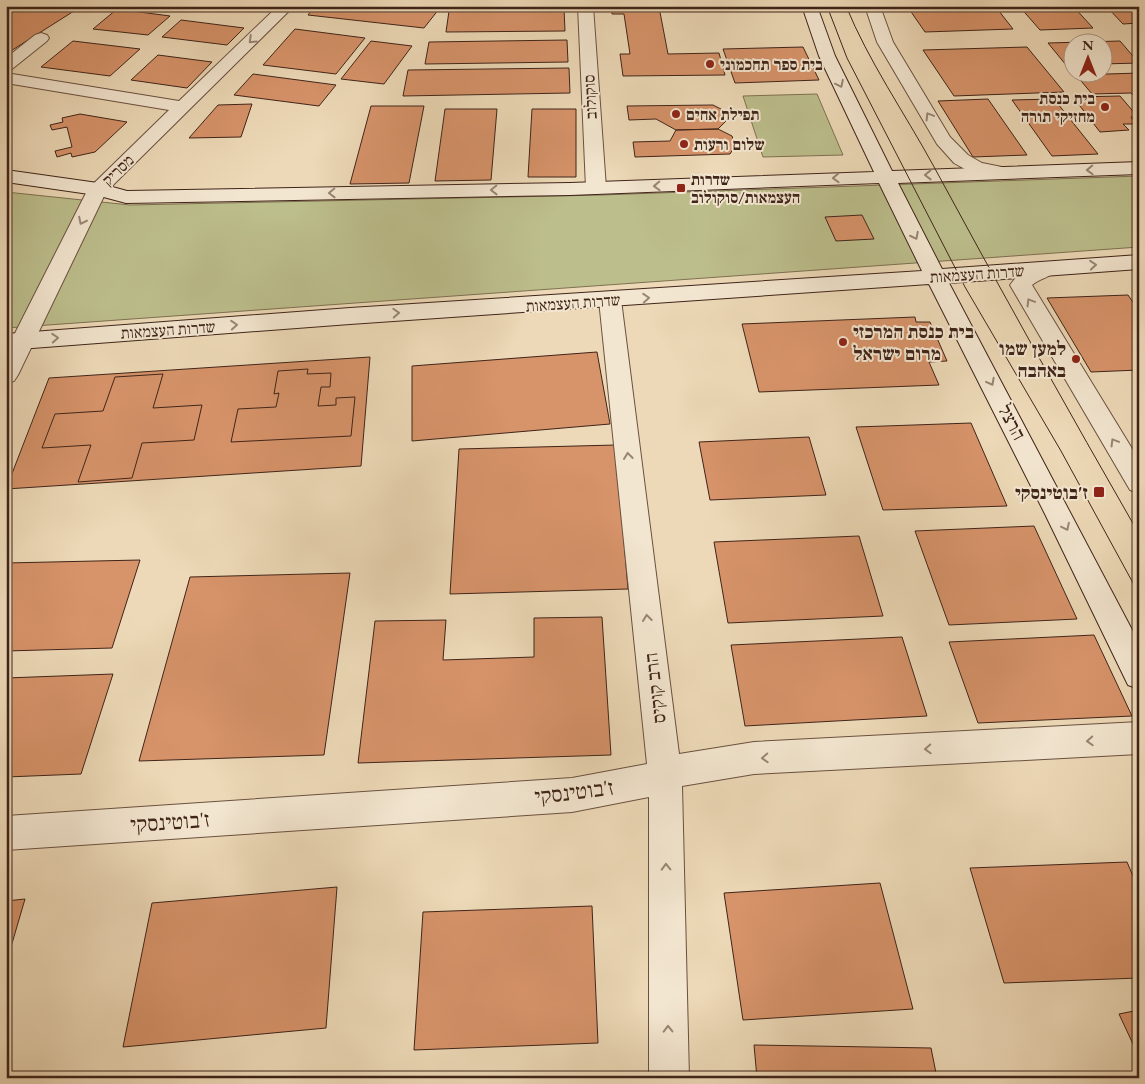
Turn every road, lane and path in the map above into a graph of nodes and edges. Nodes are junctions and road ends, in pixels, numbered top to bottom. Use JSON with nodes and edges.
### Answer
{"nodes":[{"id":1,"x":287,"y":6,"type":"edge"},
{"id":2,"x":585,"y":6,"type":"edge"},
{"id":3,"x":809,"y":6,"type":"edge"},
{"id":4,"x":872,"y":6,"type":"edge"},
{"id":5,"x":41,"y":38,"type":"dead end"},
{"id":6,"x":6,"y":66,"type":"edge"},
{"id":7,"x":6,"y":78,"type":"edge"},
{"id":8,"x":182,"y":107,"type":"junction"},
{"id":9,"x":1139,"y":168,"type":"edge"},
{"id":10,"x":1005,"y":173,"type":"junction"},
{"id":11,"x":6,"y":176,"type":"edge"},
{"id":12,"x":885,"y":176,"type":"junction"},
{"id":13,"x":596,"y":188,"type":"junction"},
{"id":14,"x":98,"y":189,"type":"junction"},
{"id":15,"x":1139,"y":262,"type":"edge"},
{"id":16,"x":1047,"y":269,"type":"junction"},
{"id":17,"x":936,"y":277,"type":"junction"},
{"id":18,"x":610,"y":300,"type":"junction"},
{"id":19,"x":15,"y":341,"type":"edge"},
{"id":20,"x":6,"y":375,"type":"edge"},
{"id":21,"x":1139,"y":483,"type":"edge"},
{"id":22,"x":1139,"y":675,"type":"edge"},
{"id":23,"x":1139,"y":738,"type":"edge"},
{"id":24,"x":666,"y":775,"type":"junction"},
{"id":25,"x":6,"y":833,"type":"edge"},
{"id":26,"x":669,"y":1078,"type":"edge"}],
"edges":[{"from":1,"to":8,"type":"street","name":"מסריק","one_way":true},
{"from":2,"to":13,"type":"street","name":"סוקולוב"},
{"from":3,"to":12,"type":"street","name":"הרצל","one_way":true},
{"from":10,"to":4,"type":"street","one_way":true},
{"from":5,"to":6,"type":"street"},
{"from":7,"to":8,"type":"street"},
{"from":8,"to":14,"type":"street","name":"מסריק"},
{"from":9,"to":10,"type":"street","one_way":true},
{"from":10,"to":12,"type":"street","one_way":true},
{"from":11,"to":14,"type":"street"},
{"from":12,"to":13,"type":"street","one_way":true},
{"from":12,"to":17,"type":"street","name":"הרצל","one_way":true},
{"from":13,"to":14,"type":"street","one_way":true},
{"from":14,"to":19,"type":"street","name":"מסריק","one_way":true},
{"from":16,"to":15,"type":"street","name":"שדרות העצמאות","one_way":true},
{"from":16,"to":17,"type":"street","name":"שדרות העצמאות"},
{"from":21,"to":16,"type":"street","one_way":true},
{"from":18,"to":17,"type":"street","name":"שדרות העצמאות","one_way":true},
{"from":17,"to":22,"type":"street","name":"הרצל","one_way":true},
{"from":19,"to":18,"type":"street","name":"שדרות העצמאות","one_way":true},
{"from":24,"to":18,"type":"street","name":"הרב קוקיס","one_way":true},
{"from":19,"to":20,"type":"street","name":"מסריק"},
{"from":23,"to":24,"type":"street","name":"ז'בוטינסקי","one_way":true},
{"from":24,"to":25,"type":"street","name":"ז'בוטינסקי"},
{"from":26,"to":24,"type":"street","name":"הרב קוקיס","one_way":true}]}
